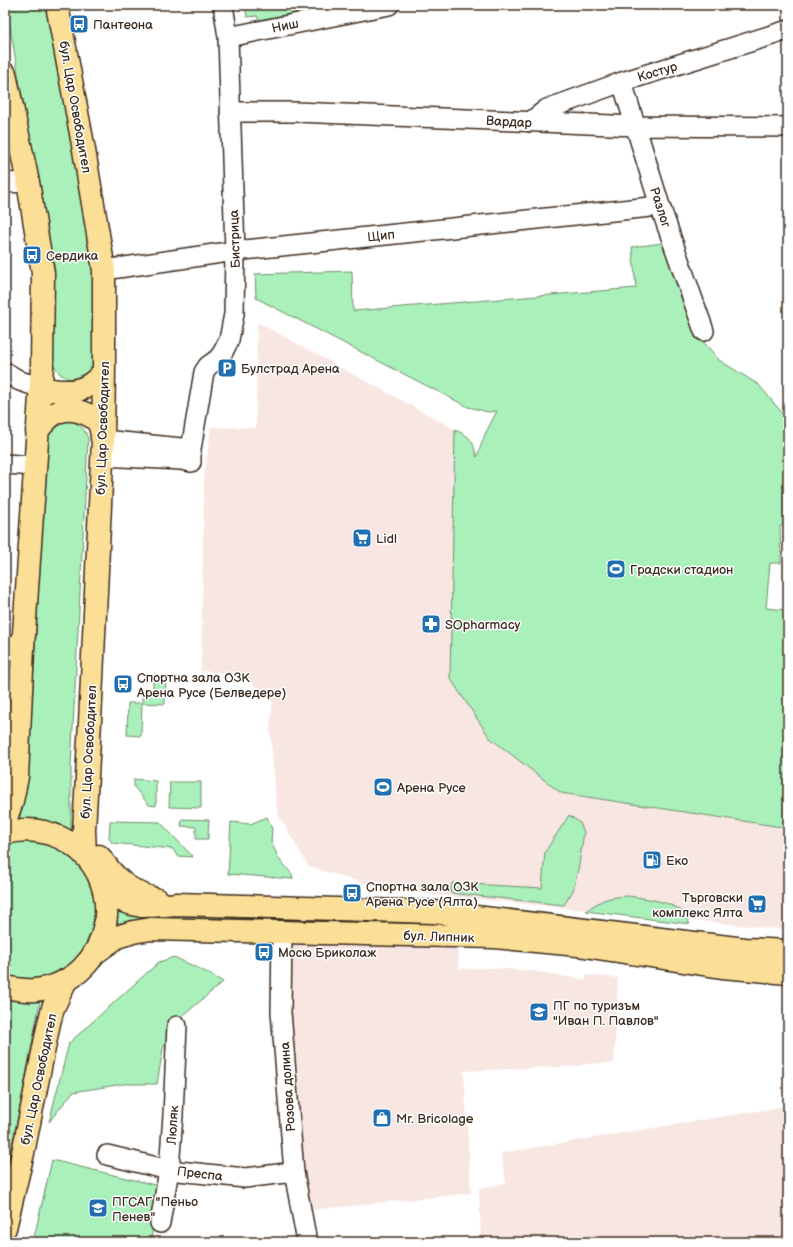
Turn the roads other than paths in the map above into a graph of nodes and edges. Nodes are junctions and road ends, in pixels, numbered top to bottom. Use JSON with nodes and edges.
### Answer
{"nodes":[{"id":1,"x":57,"y":5,"type":"edge"},
{"id":2,"x":223,"y":5,"type":"edge"},
{"id":3,"x":389,"y":5,"type":"edge"},
{"id":4,"x":788,"y":30,"type":"edge"},
{"id":5,"x":228,"y":37,"type":"junction"},
{"id":6,"x":5,"y":74,"type":"edge"},
{"id":7,"x":622,"y":82,"type":"junction"},
{"id":8,"x":230,"y":112,"type":"junction"},
{"id":9,"x":530,"y":122,"type":"junction"},
{"id":10,"x":636,"y":126,"type":"junction"},
{"id":11,"x":788,"y":128,"type":"edge"},
{"id":12,"x":28,"y":182,"type":"junction"},
{"id":13,"x":5,"y":183,"type":"edge"},
{"id":14,"x":660,"y":206,"type":"junction"},
{"id":15,"x":235,"y":251,"type":"junction"},
{"id":16,"x":104,"y":270,"type":"junction"},
{"id":17,"x":704,"y":331,"type":"dead end"},
{"id":18,"x":104,"y":371,"type":"junction"},
{"id":19,"x":5,"y":372,"type":"edge"},
{"id":20,"x":41,"y":388,"type":"junction"},
{"id":21,"x":37,"y":431,"type":"junction"},
{"id":22,"x":102,"y":448,"type":"junction"},
{"id":23,"x":5,"y":464,"type":"edge"},
{"id":24,"x":35,"y":466,"type":"junction"},
{"id":25,"x":14,"y":648,"type":"edge"},
{"id":26,"x":5,"y":821,"type":"edge"},
{"id":27,"x":84,"y":830,"type":"junction"},
{"id":28,"x":5,"y":833,"type":"edge"},
{"id":29,"x":85,"y":855,"type":"junction"},
{"id":30,"x":105,"y":892,"type":"junction"},
{"id":31,"x":177,"y":904,"type":"junction"},
{"id":32,"x":282,"y":931,"type":"junction"},
{"id":33,"x":788,"y":951,"type":"edge"},
{"id":34,"x":95,"y":953,"type":"junction"},
{"id":35,"x":788,"y":973,"type":"edge"},
{"id":36,"x":66,"y":980,"type":"junction"},
{"id":37,"x":5,"y":987,"type":"edge"},
{"id":38,"x":177,"y":1026,"type":"dead end"},
{"id":39,"x":107,"y":1155,"type":"dead end"},
{"id":40,"x":169,"y":1170,"type":"junction"},
{"id":41,"x":294,"y":1172,"type":"junction"},
{"id":42,"x":160,"y":1223,"type":"dead end"},
{"id":43,"x":5,"y":1228,"type":"edge"},
{"id":44,"x":307,"y":1242,"type":"edge"}],
"edges":[{"from":1,"to":16,"type":"main road","name":"бул. Цар Освободител"},
{"from":2,"to":5,"type":"street","name":"Бистрица"},
{"from":3,"to":5,"type":"street","name":"Ниш"},
{"from":4,"to":7,"type":"street","name":"Костур"},
{"from":5,"to":8,"type":"street","name":"Бистрица"},
{"from":6,"to":12,"type":"main road"},
{"from":7,"to":9,"type":"street","name":"Костур"},
{"from":7,"to":10,"type":"street","name":"Разлог"},
{"from":8,"to":9,"type":"street","name":"Вардар"},
{"from":8,"to":15,"type":"street","name":"Бистрица"},
{"from":9,"to":10,"type":"street","name":"Вардар"},
{"from":10,"to":11,"type":"street","name":"Вардар"},
{"from":10,"to":14,"type":"street","name":"Разлог"},
{"from":12,"to":13,"type":"street"},
{"from":12,"to":20,"type":"main road"},
{"from":14,"to":15,"type":"street","name":"Щип"},
{"from":14,"to":17,"type":"street","name":"Разлог"},
{"from":15,"to":16,"type":"street","name":"Щип"},
{"from":15,"to":22,"type":"street","name":"Бистрица"},
{"from":16,"to":18,"type":"main road","name":"бул. Цар Освободител"},
{"from":18,"to":20,"type":"main road"},
{"from":18,"to":22,"type":"main road","name":"бул. Цар Освободител"},
{"from":19,"to":20,"type":"street"},
{"from":20,"to":21,"type":"main road"},
{"from":21,"to":22,"type":"main road"},
{"from":21,"to":24,"type":"main road"},
{"from":22,"to":27,"type":"main road","name":"бул. Цар Освободител"},
{"from":23,"to":24,"type":"street"},
{"from":24,"to":25,"type":"main road"},
{"from":25,"to":26,"type":"main road"},
{"from":27,"to":29,"type":"main road","name":"бул. Цар Освободител"},
{"from":27,"to":31,"type":"main road"},
{"from":28,"to":29,"type":"main road","name":"бул. Цар Освободител"},
{"from":29,"to":30,"type":"main road","name":"бул. Цар Освободител"},
{"from":30,"to":31,"type":"main road","name":"бул. Липник"},
{"from":30,"to":34,"type":"main road","name":"бул. Цар Освободител"},
{"from":31,"to":33,"type":"main road","name":"бул. Липник"},
{"from":32,"to":34,"type":"main road","name":"бул. Липник"},
{"from":32,"to":35,"type":"main road","name":"бул. Липник"},
{"from":32,"to":41,"type":"street","name":"Розова долина"},
{"from":34,"to":36,"type":"main road","name":"бул. Цар Освободител"},
{"from":36,"to":37,"type":"main road","name":"бул. Цар Освободител"},
{"from":36,"to":43,"type":"main road","name":"бул. Цар Освободител"},
{"from":38,"to":40,"type":"street","name":"Люляк"},
{"from":39,"to":40,"type":"street","name":"Преспа"},
{"from":40,"to":41,"type":"street","name":"Преспа"},
{"from":40,"to":42,"type":"street","name":"Люляк"},
{"from":41,"to":44,"type":"street","name":"Розова долина"}]}
